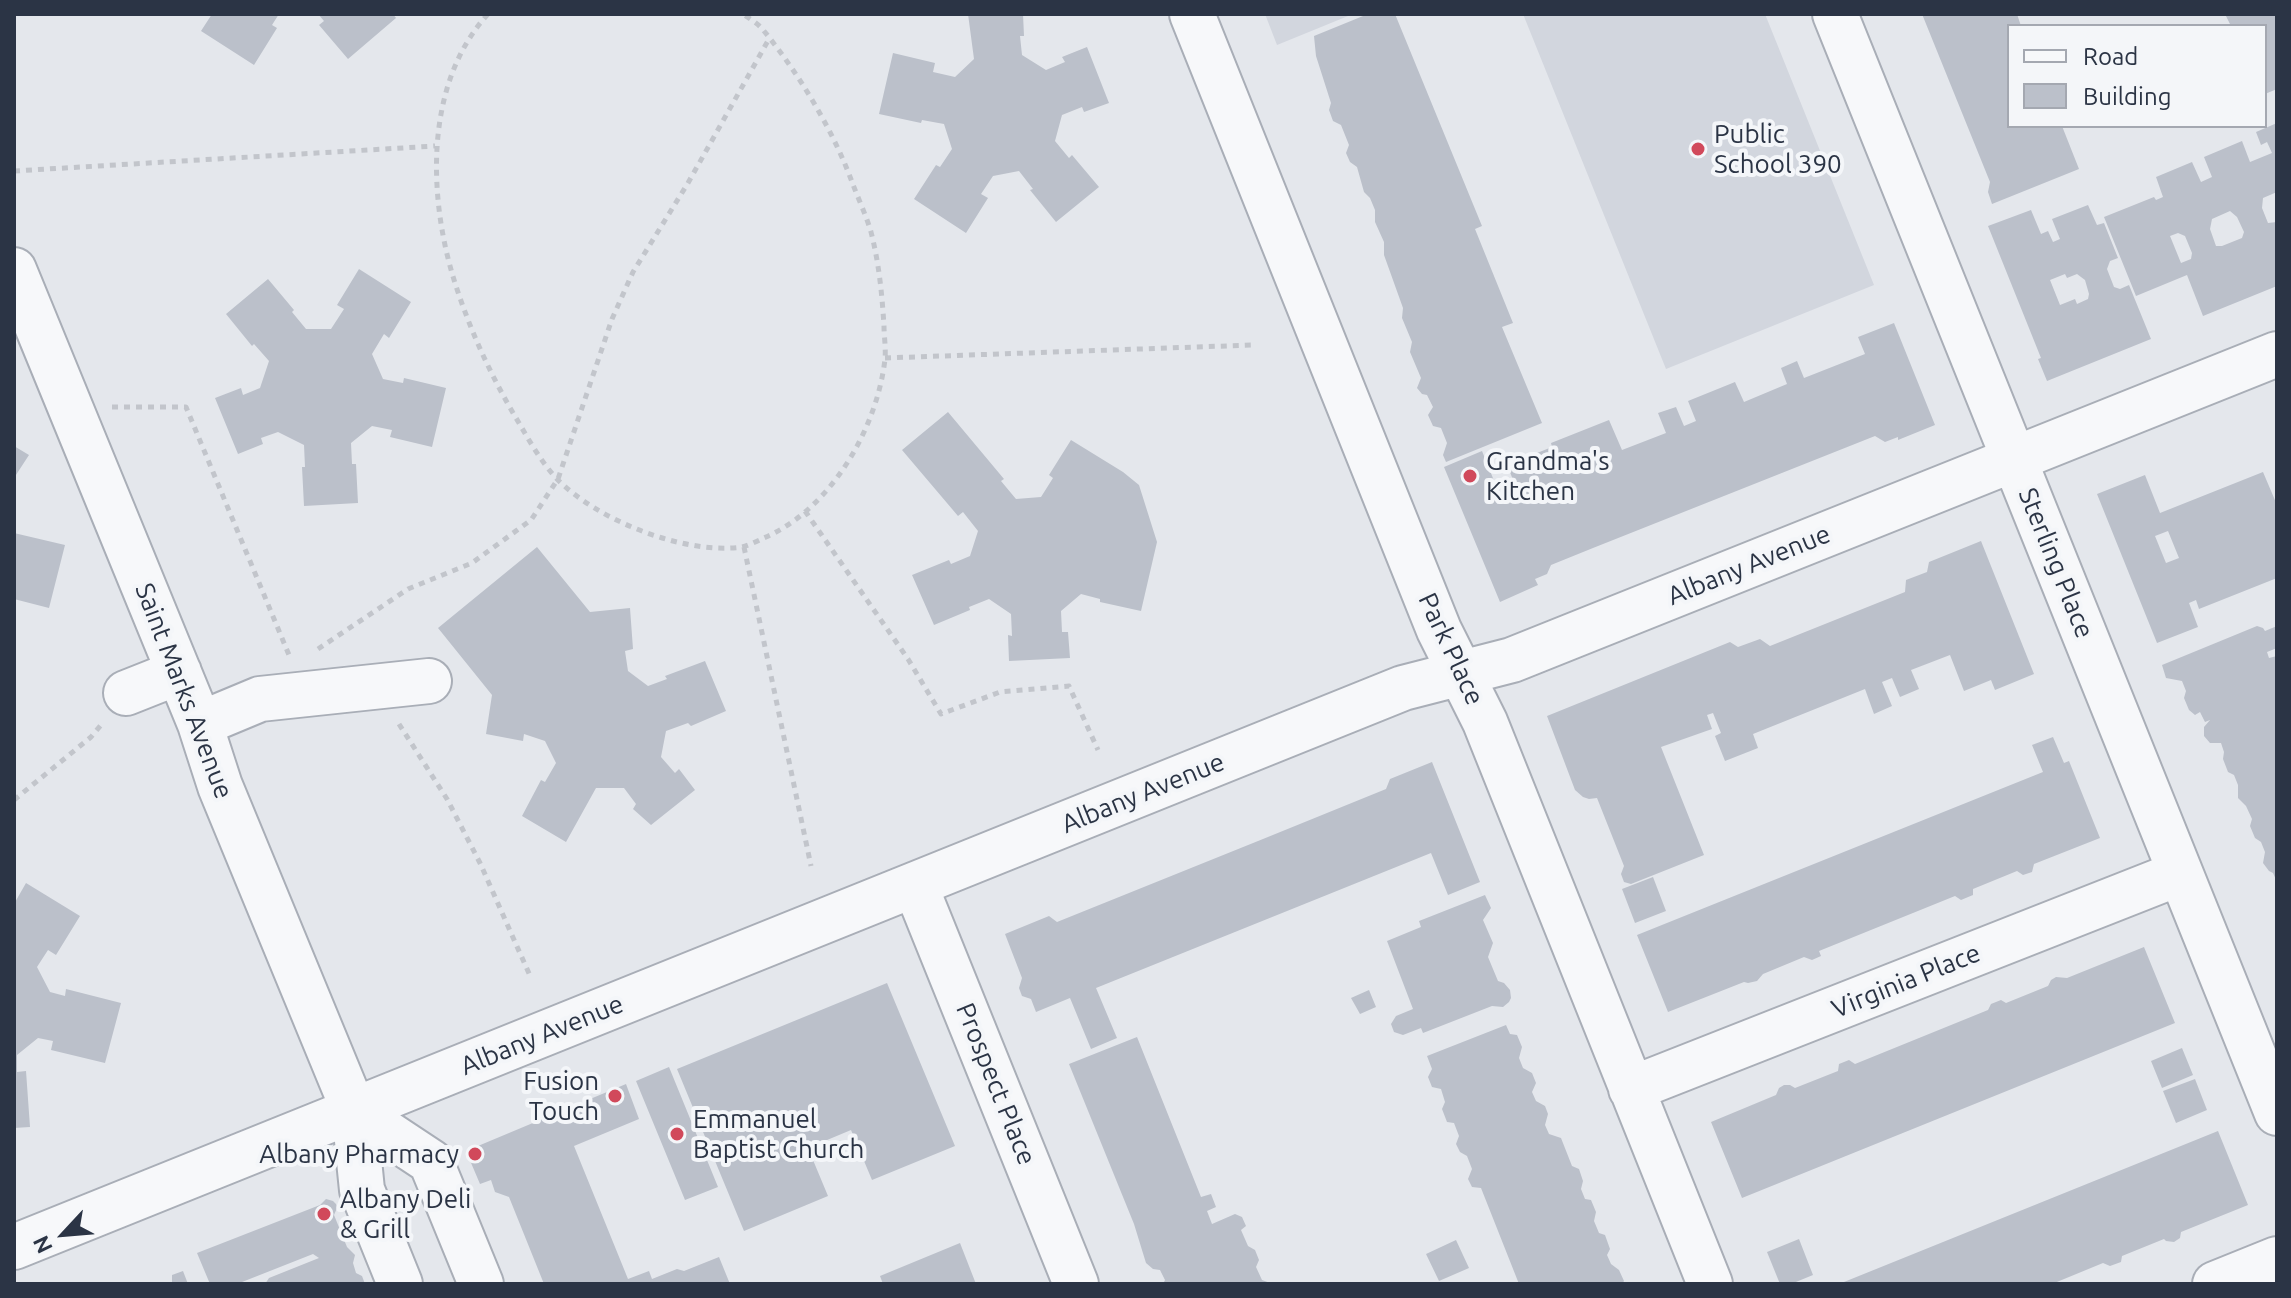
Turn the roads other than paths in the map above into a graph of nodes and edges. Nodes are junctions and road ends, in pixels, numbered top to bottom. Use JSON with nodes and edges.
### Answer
{"nodes":[{"id":1,"x":1192,"y":14,"type":"edge"},
{"id":2,"x":1835,"y":14,"type":"edge"},
{"id":3,"x":14,"y":270,"type":"edge"},
{"id":4,"x":2277,"y":354,"type":"edge"},
{"id":5,"x":2014,"y":460,"type":"junction"},
{"id":6,"x":179,"y":672,"type":"junction"},
{"id":7,"x":1461,"y":673,"type":"junction"},
{"id":8,"x":429,"y":681,"type":"dead end"},
{"id":9,"x":126,"y":693,"type":"road end"},
{"id":10,"x":200,"y":724,"type":"junction"},
{"id":11,"x":2180,"y":873,"type":"junction"},
{"id":12,"x":915,"y":885,"type":"junction"},
{"id":13,"x":1631,"y":1089,"type":"junction"},
{"id":14,"x":354,"y":1111,"type":"junction"},
{"id":15,"x":2277,"y":1113,"type":"edge"},
{"id":16,"x":14,"y":1247,"type":"edge"},
{"id":17,"x":2277,"y":1259,"type":"edge"},
{"id":18,"x":400,"y":1284,"type":"edge"},
{"id":19,"x":481,"y":1284,"type":"edge"},
{"id":20,"x":1076,"y":1284,"type":"edge"},
{"id":21,"x":1710,"y":1284,"type":"edge"},
{"id":22,"x":2215,"y":1284,"type":"edge"}],
"edges":[{"from":1,"to":7,"type":"street","name":"Park Place"},
{"from":2,"to":5,"type":"street","name":"Sterling Place"},
{"from":3,"to":6,"type":"street","name":"Saint Marks Avenue"},
{"from":4,"to":5,"type":"street","name":"Albany Avenue"},
{"from":5,"to":7,"type":"street","name":"Albany Avenue"},
{"from":5,"to":11,"type":"street","name":"Sterling Place"},
{"from":6,"to":9,"type":"street"},
{"from":6,"to":10,"type":"street","name":"Saint Marks Avenue"},
{"from":7,"to":12,"type":"street","name":"Albany Avenue"},
{"from":7,"to":13,"type":"street","name":"Park Place"},
{"from":8,"to":10,"type":"street"},
{"from":10,"to":14,"type":"street","name":"Saint Marks Avenue"},
{"from":11,"to":13,"type":"street","name":"Virginia Place"},
{"from":11,"to":15,"type":"street","name":"Sterling Place"},
{"from":12,"to":14,"type":"street","name":"Albany Avenue"},
{"from":12,"to":20,"type":"street","name":"Prospect Place"},
{"from":13,"to":21,"type":"street","name":"Park Place"},
{"from":14,"to":16,"type":"street","name":"Albany Avenue"},
{"from":14,"to":18,"type":"street","name":"Saint Marks Avenue"},
{"from":14,"to":19,"type":"street"},
{"from":17,"to":22,"type":"street"}]}
